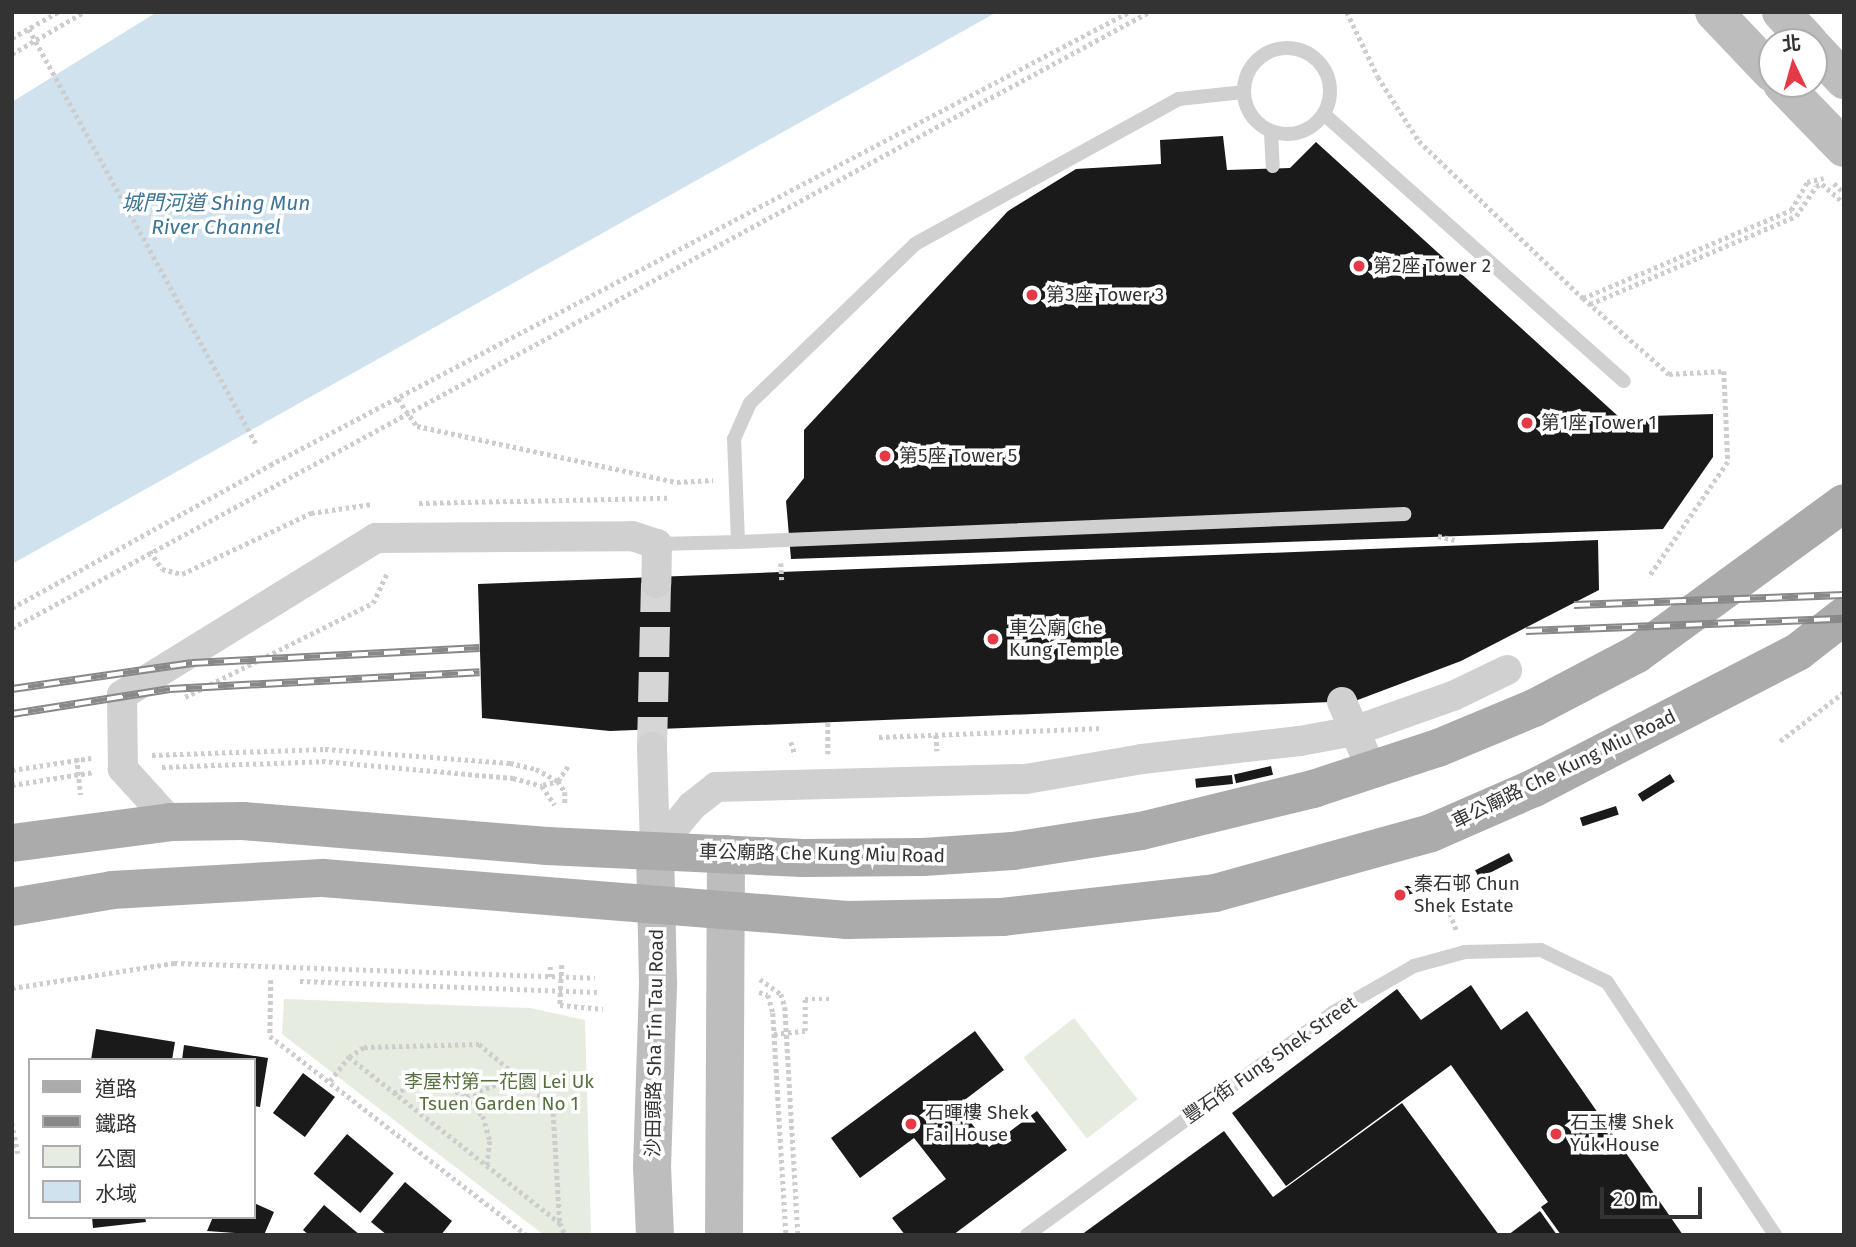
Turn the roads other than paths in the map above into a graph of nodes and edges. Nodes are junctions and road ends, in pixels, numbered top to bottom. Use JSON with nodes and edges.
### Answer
{"nodes":[{"id":1,"x":1714,"y":12,"type":"edge"},
{"id":2,"x":1781,"y":12,"type":"edge"},
{"id":3,"x":1795,"y":28,"type":"edge"},
{"id":4,"x":1758,"y":58,"type":"edge"},
{"id":5,"x":1828,"y":63,"type":"edge"},
{"id":6,"x":1844,"y":80,"type":"edge"},
{"id":7,"x":1243,"y":92,"type":"junction"},
{"id":8,"x":1796,"y":98,"type":"edge"},
{"id":9,"x":1325,"y":115,"type":"junction"},
{"id":10,"x":1271,"y":133,"type":"junction"},
{"id":11,"x":1844,"y":148,"type":"edge"},
{"id":12,"x":1273,"y":166,"type":"dead end"},
{"id":13,"x":1624,"y":381,"type":"dead end"},
{"id":14,"x":1844,"y":503,"type":"edge"},
{"id":15,"x":1404,"y":513,"type":"dead end"},
{"id":16,"x":738,"y":542,"type":"junction"},
{"id":17,"x":657,"y":544,"type":"junction"},
{"id":18,"x":656,"y":583,"type":"tunnel mouth"},
{"id":19,"x":1844,"y":616,"type":"edge"},
{"id":20,"x":1507,"y":670,"type":"dead end"},
{"id":21,"x":1342,"y":702,"type":"dead end"},
{"id":22,"x":1354,"y":731,"type":"junction"},
{"id":23,"x":652,"y":747,"type":"tunnel mouth"},
{"id":24,"x":1372,"y":770,"type":"junction"},
{"id":25,"x":171,"y":822,"type":"junction"},
{"id":26,"x":12,"y":843,"type":"edge"},
{"id":27,"x":655,"y":851,"type":"junction"},
{"id":28,"x":726,"y":854,"type":"junction"},
{"id":29,"x":657,"y":905,"type":"junction"},
{"id":30,"x":12,"y":907,"type":"edge"},
{"id":31,"x":726,"y":910,"type":"junction"},
{"id":32,"x":655,"y":1235,"type":"edge"},
{"id":33,"x":724,"y":1235,"type":"edge"},
{"id":34,"x":1027,"y":1235,"type":"edge"},
{"id":35,"x":1775,"y":1235,"type":"edge"}],
"edges":[{"from":1,"to":4,"type":"street"},
{"from":2,"to":3,"type":"street"},
{"from":5,"to":6,"type":"street"},
{"from":7,"to":9,"type":"lane"},
{"from":7,"to":10,"type":"lane"},
{"from":7,"to":16,"type":"lane"},
{"from":8,"to":11,"type":"street"},
{"from":9,"to":10,"type":"lane"},
{"from":9,"to":13,"type":"lane"},
{"from":10,"to":12,"type":"lane"},
{"from":14,"to":24,"type":"main road","name":"車公廟路 Che Kung Miu Road"},
{"from":15,"to":16,"type":"lane"},
{"from":16,"to":17,"type":"lane"},
{"from":17,"to":18,"type":"street"},
{"from":17,"to":25,"type":"street"},
{"from":19,"to":31,"type":"main road","name":"車公廟路 Che Kung Miu Road"},
{"from":20,"to":22,"type":"street"},
{"from":21,"to":22,"type":"street"},
{"from":22,"to":24,"type":"street"},
{"from":22,"to":27,"type":"street"},
{"from":23,"to":27,"type":"street"},
{"from":24,"to":28,"type":"main road","name":"車公廟路 Che Kung Miu Road"},
{"from":25,"to":26,"type":"main road","name":"車公廟路 Che Kung Miu Road"},
{"from":25,"to":27,"type":"main road","name":"車公廟路 Che Kung Miu Road"},
{"from":27,"to":28,"type":"main road","name":"車公廟路 Che Kung Miu Road"},
{"from":27,"to":29,"type":"street","name":"沙田頭路 Sha Tin Tau Road"},
{"from":28,"to":31,"type":"street"},
{"from":29,"to":30,"type":"main road","name":"車公廟路 Che Kung Miu Road"},
{"from":29,"to":31,"type":"main road","name":"車公廟路 Che Kung Miu Road"},
{"from":29,"to":32,"type":"street","name":"沙田頭路 Sha Tin Tau Road"},
{"from":31,"to":33,"type":"street"},
{"from":34,"to":35,"type":"lane","name":"豐石街 Fung Shek Street"}]}
